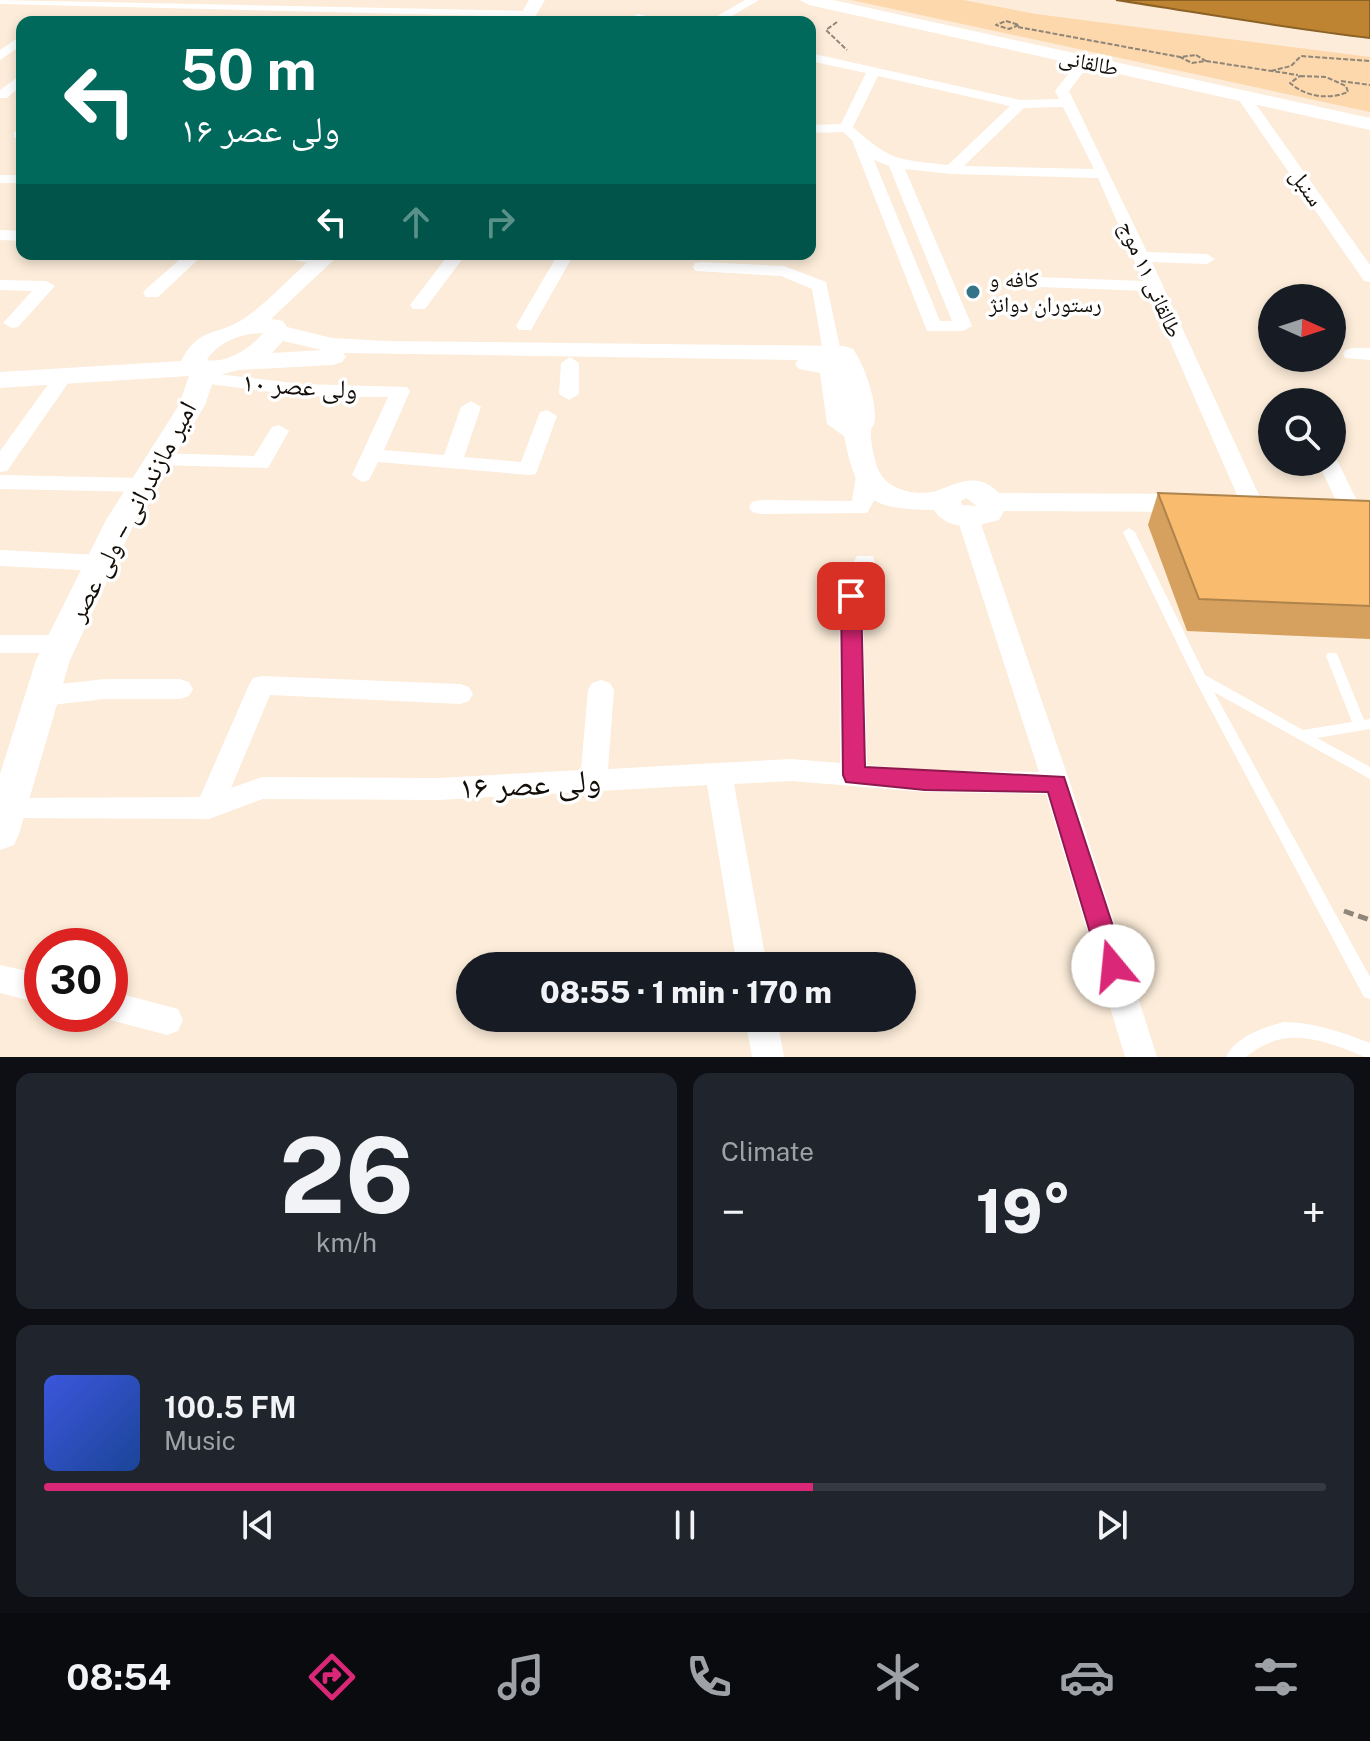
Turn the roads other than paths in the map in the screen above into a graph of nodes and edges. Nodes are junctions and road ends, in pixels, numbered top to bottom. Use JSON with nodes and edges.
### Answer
{"nodes":[{"id":1,"x":753,"y":0,"type":"edge"},
{"id":2,"x":809,"y":0,"type":"edge"},
{"id":3,"x":832,"y":0,"type":"edge"},
{"id":4,"x":0,"y":1,"type":"edge"},
{"id":5,"x":67,"y":3,"type":"junction"},
{"id":6,"x":109,"y":3,"type":"junction"},
{"id":7,"x":284,"y":3,"type":"edge"},
{"id":8,"x":162,"y":4,"type":"junction"},
{"id":9,"x":858,"y":5,"type":"edge"},
{"id":10,"x":55,"y":12,"type":"dead end"},
{"id":11,"x":530,"y":12,"type":"edge"},
{"id":12,"x":98,"y":13,"type":"dead end"},
{"id":13,"x":149,"y":16,"type":"edge"},
{"id":14,"x":449,"y":16,"type":"edge"},
{"id":15,"x":476,"y":16,"type":"edge"},
{"id":16,"x":724,"y":16,"type":"edge"},
{"id":17,"x":16,"y":44,"type":"edge"},
{"id":18,"x":1043,"y":45,"type":"junction"},
{"id":19,"x":0,"y":56,"type":"edge"},
{"id":20,"x":816,"y":59,"type":"edge"},
{"id":21,"x":1085,"y":62,"type":"junction"},
{"id":22,"x":873,"y":73,"type":"junction"},
{"id":23,"x":1243,"y":96,"type":"junction"},
{"id":24,"x":1067,"y":103,"type":"junction"},
{"id":25,"x":1020,"y":104,"type":"junction"},
{"id":26,"x":1370,"y":116,"type":"edge"},
{"id":27,"x":1370,"y":124,"type":"edge"},
{"id":28,"x":816,"y":130,"type":"edge"},
{"id":29,"x":852,"y":134,"type":"junction"},
{"id":30,"x":895,"y":163,"type":"junction"},
{"id":31,"x":951,"y":170,"type":"junction"},
{"id":32,"x":1104,"y":174,"type":"junction"},
{"id":33,"x":1141,"y":257,"type":"junction"},
{"id":34,"x":1207,"y":259,"type":"dead end"},
{"id":35,"x":189,"y":260,"type":"edge"},
{"id":36,"x":322,"y":260,"type":"edge"},
{"id":37,"x":453,"y":260,"type":"edge"},
{"id":38,"x":563,"y":260,"type":"edge"},
{"id":39,"x":782,"y":262,"type":"edge"},
{"id":40,"x":701,"y":267,"type":"dead end"},
{"id":41,"x":1370,"y":277,"type":"edge"},
{"id":42,"x":1038,"y":282,"type":"dead end"},
{"id":43,"x":0,"y":285,"type":"edge"},
{"id":44,"x":1154,"y":286,"type":"junction"},
{"id":45,"x":152,"y":293,"type":"dead end"},
{"id":46,"x":419,"y":305,"type":"dead end"},
{"id":47,"x":12,"y":323,"type":"dead end"},
{"id":48,"x":525,"y":326,"type":"dead end"},
{"id":49,"x":266,"y":328,"type":"junction"},
{"id":50,"x":216,"y":340,"type":"junction"},
{"id":51,"x":832,"y":352,"type":"junction"},
{"id":52,"x":632,"y":357,"type":"junction"},
{"id":53,"x":570,"y":363,"type":"junction"},
{"id":54,"x":210,"y":370,"type":"junction"},
{"id":55,"x":92,"y":375,"type":"junction"},
{"id":56,"x":64,"y":376,"type":"junction"},
{"id":57,"x":0,"y":380,"type":"edge"},
{"id":58,"x":569,"y":394,"type":"dead end"},
{"id":59,"x":471,"y":407,"type":"dead end"},
{"id":60,"x":547,"y":416,"type":"dead end"},
{"id":61,"x":279,"y":431,"type":"dead end"},
{"id":62,"x":857,"y":432,"type":"junction"},
{"id":63,"x":452,"y":463,"type":"junction"},
{"id":64,"x":0,"y":466,"type":"edge"},
{"id":65,"x":151,"y":472,"type":"junction"},
{"id":66,"x":866,"y":476,"type":"junction"},
{"id":67,"x":1334,"y":476,"type":"edge"},
{"id":68,"x":0,"y":482,"type":"edge"},
{"id":69,"x":1266,"y":504,"type":"joint"},
{"id":70,"x":760,"y":507,"type":"dead end"},
{"id":71,"x":968,"y":507,"type":"junction"},
{"id":72,"x":1347,"y":509,"type":"edge"},
{"id":73,"x":1129,"y":532,"type":"dead end"},
{"id":74,"x":0,"y":558,"type":"edge"},
{"id":75,"x":865,"y":561,"type":"dead end"},
{"id":76,"x":100,"y":563,"type":"junction"},
{"id":77,"x":0,"y":644,"type":"edge"},
{"id":78,"x":60,"y":644,"type":"junction"},
{"id":79,"x":1332,"y":656,"type":"dead end"},
{"id":80,"x":1200,"y":678,"type":"junction"},
{"id":81,"x":180,"y":689,"type":"dead end"},
{"id":82,"x":601,"y":690,"type":"dead end"},
{"id":83,"x":460,"y":694,"type":"dead end"},
{"id":84,"x":42,"y":696,"type":"junction"},
{"id":85,"x":1365,"y":725,"type":"edge"},
{"id":86,"x":1301,"y":735,"type":"junction"},
{"id":87,"x":719,"y":774,"type":"junction"},
{"id":88,"x":1370,"y":774,"type":"edge"},
{"id":89,"x":854,"y":775,"type":"junction"},
{"id":90,"x":594,"y":781,"type":"junction"},
{"id":91,"x":1056,"y":783,"type":"junction"},
{"id":92,"x":209,"y":808,"type":"junction"},
{"id":93,"x":4,"y":822,"type":"edge"},
{"id":94,"x":750,"y":952,"type":"edge"},
{"id":95,"x":0,"y":979,"type":"edge"},
{"id":96,"x":24,"y":985,"type":"edge"},
{"id":97,"x":1370,"y":992,"type":"edge"},
{"id":98,"x":128,"y":1010,"type":"edge"},
{"id":99,"x":167,"y":1020,"type":"dead end"},
{"id":100,"x":764,"y":1032,"type":"edge"},
{"id":101,"x":1370,"y":1051,"type":"edge"},
{"id":102,"x":768,"y":1057,"type":"edge"},
{"id":103,"x":1141,"y":1057,"type":"edge"},
{"id":104,"x":1234,"y":1057,"type":"edge"}],
"edges":[{"from":1,"to":16,"type":"street"},
{"from":2,"to":9,"type":"main road","name":"طالقانی"},
{"from":3,"to":18,"type":"main road","name":"طالقانی"},
{"from":4,"to":5,"type":"street"},
{"from":5,"to":6,"type":"street"},
{"from":5,"to":10,"type":"street"},
{"from":6,"to":8,"type":"street"},
{"from":6,"to":12,"type":"street"},
{"from":7,"to":8,"type":"street"},
{"from":7,"to":14,"type":"street"},
{"from":8,"to":13,"type":"street"},
{"from":9,"to":18,"type":"main road"},
{"from":9,"to":21,"type":"main road","name":"طالقانی"},
{"from":11,"to":15,"type":"street"},
{"from":17,"to":19,"type":"street"},
{"from":18,"to":26,"type":"main road","name":"طالقانی"},
{"from":20,"to":22,"type":"street"},
{"from":21,"to":23,"type":"main road","name":"طالقانی"},
{"from":21,"to":24,"type":"street"},
{"from":22,"to":25,"type":"street"},
{"from":22,"to":29,"type":"street"},
{"from":23,"to":27,"type":"main road","name":"طالقانی"},
{"from":23,"to":41,"type":"street","name":"سنبل"},
{"from":24,"to":25,"type":"street"},
{"from":24,"to":32,"type":"street","name":"طالقانی ۱۱ موج"},
{"from":25,"to":31,"type":"street"},
{"from":28,"to":29,"type":"street"},
{"from":29,"to":30,"type":"street"},
{"from":29,"to":30,"type":"street"},
{"from":30,"to":31,"type":"street"},
{"from":31,"to":32,"type":"street"},
{"from":32,"to":33,"type":"street","name":"طالقانی ۱۱ موج"},
{"from":33,"to":34,"type":"street"},
{"from":33,"to":44,"type":"street","name":"طالقانی ۱۱ موج"},
{"from":35,"to":45,"type":"street"},
{"from":36,"to":49,"type":"street"},
{"from":37,"to":46,"type":"street"},
{"from":38,"to":48,"type":"street"},
{"from":39,"to":40,"type":"street"},
{"from":39,"to":51,"type":"street"},
{"from":42,"to":44,"type":"street"},
{"from":43,"to":47,"type":"street"},
{"from":44,"to":69,"type":"street","name":"طالقانی ۱۱ موج"},
{"from":49,"to":50,"type":"street"},
{"from":49,"to":52,"type":"street"},
{"from":49,"to":54,"type":"street"},
{"from":50,"to":54,"type":"street","name":"امیر مازندرانی -- ولی عصر"},
{"from":50,"to":55,"type":"street"},
{"from":51,"to":52,"type":"street"},
{"from":51,"to":62,"type":"street"},
{"from":52,"to":53,"type":"street"},
{"from":52,"to":62,"type":"street"},
{"from":53,"to":54,"type":"street"},
{"from":53,"to":58,"type":"street"},
{"from":54,"to":55,"type":"street"},
{"from":54,"to":63,"type":"street","name":"ولی عصر ۱۰"},
{"from":54,"to":65,"type":"street","name":"امیر مازندرانی -- ولی عصر"},
{"from":55,"to":56,"type":"street"},
{"from":56,"to":57,"type":"street"},
{"from":56,"to":64,"type":"street"},
{"from":59,"to":63,"type":"street"},
{"from":60,"to":63,"type":"street"},
{"from":61,"to":65,"type":"street"},
{"from":62,"to":66,"type":"street"},
{"from":65,"to":68,"type":"street"},
{"from":65,"to":76,"type":"street","name":"امیر مازندرانی -- ولی عصر"},
{"from":66,"to":70,"type":"street"},
{"from":66,"to":71,"type":"street"},
{"from":67,"to":72,"type":"street"},
{"from":69,"to":71,"type":"street"},
{"from":71,"to":91,"type":"street"},
{"from":73,"to":80,"type":"lane"},
{"from":74,"to":76,"type":"street"},
{"from":75,"to":89,"type":"street"},
{"from":76,"to":78,"type":"street","name":"امیر مازندرانی -- ولی عصر"},
{"from":77,"to":78,"type":"street"},
{"from":78,"to":84,"type":"street","name":"امیر مازندرانی -- ولی عصر"},
{"from":79,"to":85,"type":"lane"},
{"from":80,"to":86,"type":"lane"},
{"from":80,"to":97,"type":"lane"},
{"from":81,"to":84,"type":"street"},
{"from":82,"to":90,"type":"street"},
{"from":83,"to":92,"type":"street"},
{"from":84,"to":93,"type":"street","name":"امیر مازندرانی -- ولی عصر"},
{"from":85,"to":86,"type":"lane"},
{"from":86,"to":88,"type":"lane"},
{"from":87,"to":89,"type":"street","name":"ولی عصر ۱۶"},
{"from":87,"to":90,"type":"street","name":"ولی عصر ۱۶"},
{"from":87,"to":94,"type":"street"},
{"from":89,"to":91,"type":"street","name":"ولی عصر ۱۶"},
{"from":90,"to":92,"type":"street","name":"ولی عصر ۱۶"},
{"from":91,"to":103,"type":"street"},
{"from":92,"to":93,"type":"street","name":"ولی عصر ۱۶"},
{"from":95,"to":96,"type":"street"},
{"from":98,"to":99,"type":"street"},
{"from":100,"to":102,"type":"street"},
{"from":101,"to":104,"type":"lane"}]}
